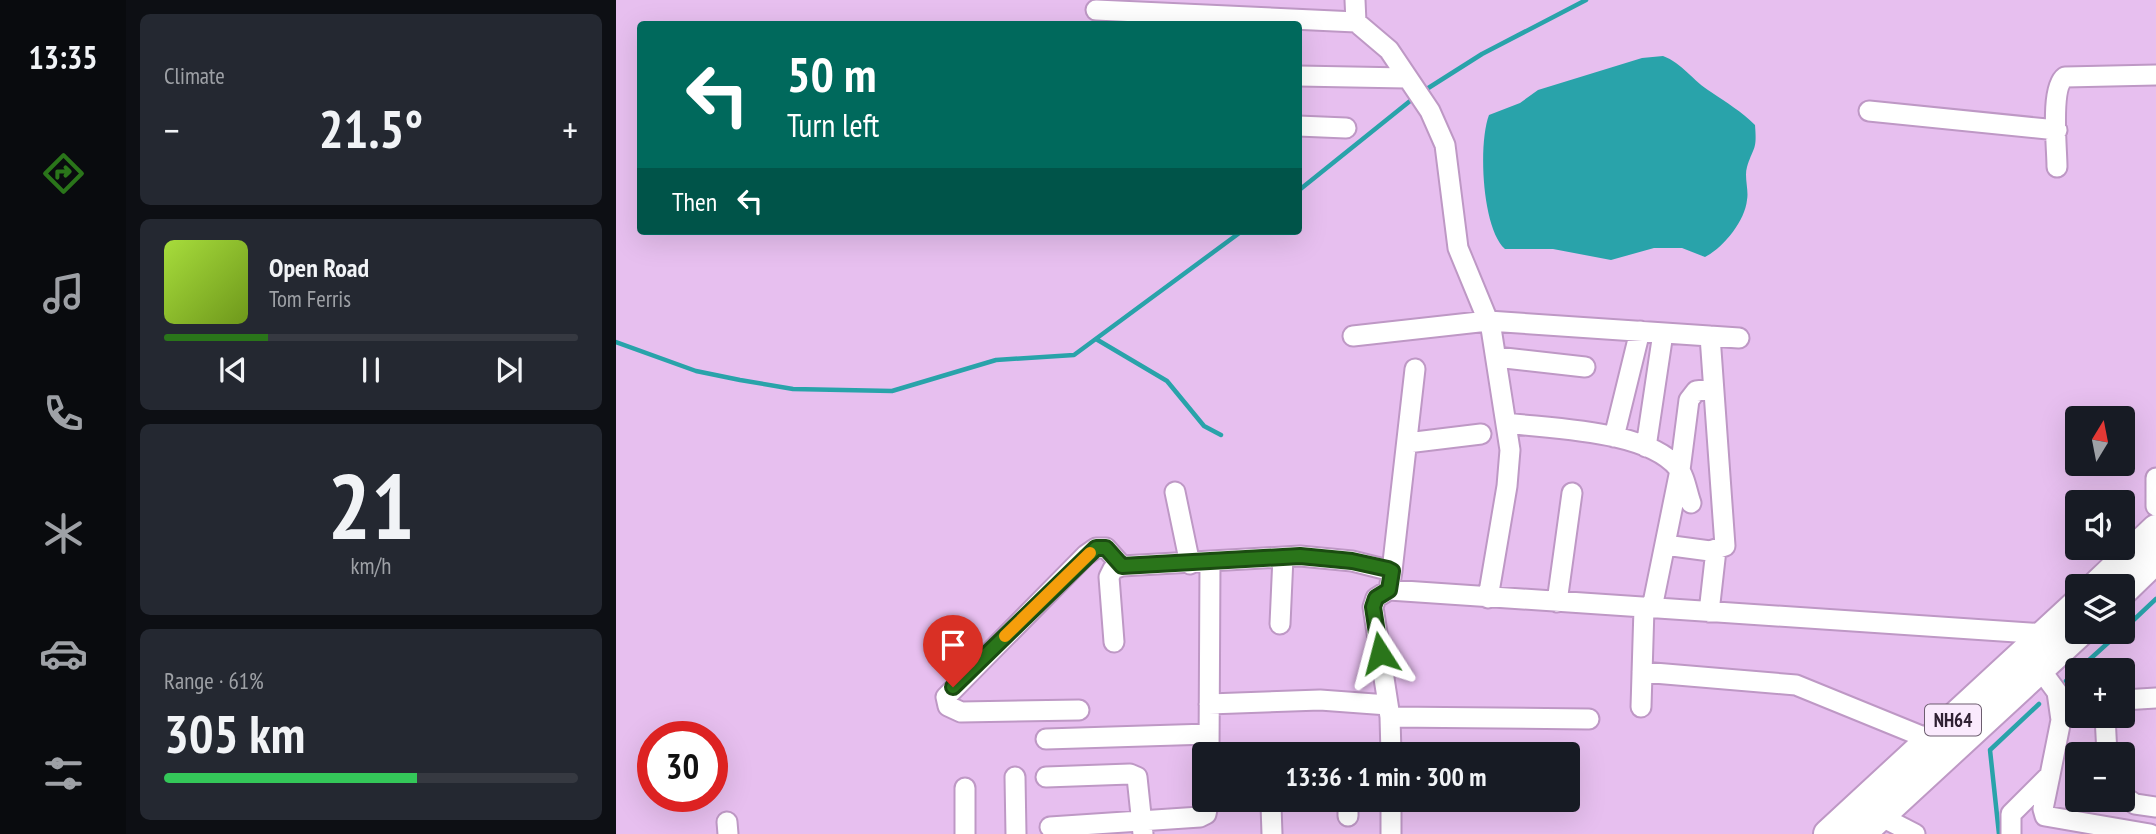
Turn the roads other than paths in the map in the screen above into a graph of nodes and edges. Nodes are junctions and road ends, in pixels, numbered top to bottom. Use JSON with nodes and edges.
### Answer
{"nodes":[{"id":1,"x":1355,"y":0,"type":"edge"},
{"id":2,"x":1096,"y":10,"type":"dead end"},
{"id":3,"x":1242,"y":21,"type":"edge"},
{"id":4,"x":1302,"y":22,"type":"edge"},
{"id":5,"x":1356,"y":22,"type":"junction"},
{"id":6,"x":2156,"y":75,"type":"edge"},
{"id":7,"x":1302,"y":76,"type":"edge"},
{"id":8,"x":1407,"y":79,"type":"junction"},
{"id":9,"x":1869,"y":111,"type":"dead end"},
{"id":10,"x":1302,"y":126,"type":"edge"},
{"id":11,"x":1346,"y":128,"type":"dead end"},
{"id":12,"x":2057,"y":131,"type":"junction"},
{"id":13,"x":2057,"y":167,"type":"dead end"},
{"id":14,"x":1488,"y":321,"type":"junction"},
{"id":15,"x":1640,"y":331,"type":"junction"},
{"id":16,"x":1663,"y":333,"type":"junction"},
{"id":17,"x":1353,"y":336,"type":"dead end"},
{"id":18,"x":1710,"y":336,"type":"junction"},
{"id":19,"x":1740,"y":338,"type":"dead end"},
{"id":20,"x":1496,"y":357,"type":"junction"},
{"id":21,"x":1585,"y":367,"type":"dead end"},
{"id":22,"x":1415,"y":369,"type":"dead end"},
{"id":23,"x":1712,"y":389,"type":"junction"},
{"id":24,"x":1507,"y":423,"type":"junction"},
{"id":25,"x":1481,"y":434,"type":"dead end"},
{"id":26,"x":1614,"y":438,"type":"junction"},
{"id":27,"x":1407,"y":443,"type":"junction"},
{"id":28,"x":1646,"y":447,"type":"junction"},
{"id":29,"x":1680,"y":470,"type":"junction"},
{"id":30,"x":2156,"y":478,"type":"edge"},
{"id":31,"x":1175,"y":492,"type":"dead end"},
{"id":32,"x":1572,"y":493,"type":"dead end"},
{"id":33,"x":1691,"y":503,"type":"dead end"},
{"id":34,"x":2156,"y":506,"type":"edge"},
{"id":35,"x":2156,"y":528,"type":"edge"},
{"id":36,"x":1665,"y":545,"type":"junction"},
{"id":37,"x":1716,"y":550,"type":"junction"},
{"id":38,"x":1283,"y":556,"type":"junction"},
{"id":39,"x":2156,"y":559,"type":"edge"},
{"id":40,"x":1200,"y":564,"type":"junction"},
{"id":41,"x":1122,"y":566,"type":"junction"},
{"id":42,"x":2108,"y":574,"type":"edge"},
{"id":43,"x":2135,"y":579,"type":"edge"},
{"id":44,"x":1391,"y":580,"type":"junction"},
{"id":45,"x":1488,"y":598,"type":"junction"},
{"id":46,"x":1557,"y":602,"type":"junction"},
{"id":47,"x":1648,"y":608,"type":"junction"},
{"id":48,"x":1709,"y":612,"type":"junction"},
{"id":49,"x":2065,"y":618,"type":"edge"},
{"id":50,"x":1280,"y":624,"type":"dead end"},
{"id":51,"x":2065,"y":639,"type":"edge"},
{"id":52,"x":1114,"y":642,"type":"dead end"},
{"id":53,"x":2038,"y":651,"type":"junction"},
{"id":54,"x":1642,"y":672,"type":"junction"},
{"id":55,"x":2156,"y":698,"type":"edge"},
{"id":56,"x":2135,"y":699,"type":"edge"},
{"id":57,"x":2065,"y":701,"type":"edge"},
{"id":58,"x":1209,"y":704,"type":"junction"},
{"id":59,"x":1641,"y":707,"type":"dead end"},
{"id":60,"x":1079,"y":710,"type":"dead end"},
{"id":61,"x":1389,"y":711,"type":"junction"},
{"id":62,"x":2065,"y":711,"type":"edge"},
{"id":63,"x":1589,"y":719,"type":"dead end"},
{"id":64,"x":1209,"y":734,"type":"junction"},
{"id":65,"x":1046,"y":739,"type":"dead end"},
{"id":66,"x":1931,"y":740,"type":"junction"},
{"id":67,"x":1209,"y":742,"type":"edge"},
{"id":68,"x":1390,"y":742,"type":"edge"},
{"id":69,"x":2050,"y":775,"type":"junction"},
{"id":70,"x":1046,"y":776,"type":"dead end"},
{"id":71,"x":1016,"y":777,"type":"dead end"},
{"id":72,"x":965,"y":788,"type":"dead end"},
{"id":73,"x":2135,"y":804,"type":"edge"},
{"id":74,"x":2156,"y":807,"type":"edge"},
{"id":75,"x":1206,"y":812,"type":"edge"},
{"id":76,"x":1271,"y":812,"type":"edge"},
{"id":77,"x":1391,"y":812,"type":"edge"},
{"id":78,"x":1870,"y":825,"type":"edge"},
{"id":79,"x":1050,"y":827,"type":"dead end"},
{"id":80,"x":1143,"y":827,"type":"edge"},
{"id":81,"x":965,"y":834,"type":"edge"},
{"id":82,"x":1016,"y":834,"type":"edge"},
{"id":83,"x":1272,"y":834,"type":"edge"},
{"id":84,"x":1391,"y":834,"type":"edge"},
{"id":85,"x":1828,"y":834,"type":"edge"},
{"id":86,"x":1915,"y":834,"type":"edge"},
{"id":87,"x":2011,"y":834,"type":"edge"},
{"id":88,"x":2150,"y":834,"type":"edge"}],
"edges":[{"from":1,"to":5,"type":"street"},
{"from":2,"to":3,"type":"street"},
{"from":4,"to":5,"type":"street"},
{"from":5,"to":8,"type":"street"},
{"from":6,"to":12,"type":"street"},
{"from":7,"to":8,"type":"street"},
{"from":8,"to":14,"type":"street"},
{"from":9,"to":12,"type":"street"},
{"from":10,"to":11,"type":"street"},
{"from":12,"to":13,"type":"street"},
{"from":14,"to":15,"type":"street"},
{"from":14,"to":17,"type":"street"},
{"from":14,"to":20,"type":"street"},
{"from":15,"to":16,"type":"street"},
{"from":15,"to":26,"type":"street"},
{"from":16,"to":18,"type":"street"},
{"from":16,"to":28,"type":"street"},
{"from":18,"to":19,"type":"street"},
{"from":18,"to":23,"type":"street"},
{"from":20,"to":21,"type":"street"},
{"from":20,"to":24,"type":"street"},
{"from":22,"to":27,"type":"street"},
{"from":23,"to":29,"type":"street"},
{"from":23,"to":37,"type":"street"},
{"from":24,"to":26,"type":"street"},
{"from":24,"to":45,"type":"street"},
{"from":25,"to":27,"type":"street"},
{"from":26,"to":28,"type":"street"},
{"from":27,"to":44,"type":"street"},
{"from":28,"to":29,"type":"street"},
{"from":29,"to":33,"type":"street"},
{"from":29,"to":36,"type":"street"},
{"from":30,"to":34,"type":"street"},
{"from":31,"to":40,"type":"street"},
{"from":32,"to":46,"type":"street"},
{"from":35,"to":42,"type":"highway"},
{"from":36,"to":37,"type":"street"},
{"from":36,"to":47,"type":"street"},
{"from":37,"to":48,"type":"street"},
{"from":38,"to":40,"type":"street"},
{"from":38,"to":44,"type":"street"},
{"from":38,"to":50,"type":"street"},
{"from":39,"to":43,"type":"highway"},
{"from":40,"to":41,"type":"street"},
{"from":40,"to":58,"type":"street"},
{"from":41,"to":52,"type":"street"},
{"from":41,"to":60,"type":"street"},
{"from":44,"to":45,"type":"street"},
{"from":44,"to":61,"type":"street"},
{"from":45,"to":46,"type":"street"},
{"from":46,"to":47,"type":"street"},
{"from":47,"to":48,"type":"street"},
{"from":47,"to":54,"type":"street"},
{"from":48,"to":53,"type":"street"},
{"from":49,"to":53,"type":"highway","number":"NH64"},
{"from":51,"to":53,"type":"highway","number":"NH64"},
{"from":53,"to":57,"type":"street"},
{"from":53,"to":66,"type":"highway","number":"NH64"},
{"from":53,"to":78,"type":"highway","number":"NH64"},
{"from":54,"to":59,"type":"street"},
{"from":54,"to":66,"type":"street"},
{"from":55,"to":56,"type":"street"},
{"from":58,"to":61,"type":"street"},
{"from":58,"to":64,"type":"street"},
{"from":61,"to":63,"type":"street"},
{"from":61,"to":68,"type":"street"},
{"from":62,"to":69,"type":"street"},
{"from":64,"to":65,"type":"street"},
{"from":64,"to":67,"type":"street"},
{"from":66,"to":85,"type":"highway","number":"NH64"},
{"from":69,"to":87,"type":"street"},
{"from":69,"to":88,"type":"street"},
{"from":70,"to":80,"type":"street"},
{"from":71,"to":82,"type":"street"},
{"from":72,"to":81,"type":"street"},
{"from":73,"to":74,"type":"street"},
{"from":75,"to":80,"type":"street"},
{"from":76,"to":83,"type":"street"},
{"from":77,"to":84,"type":"street"},
{"from":78,"to":86,"type":"street"},
{"from":79,"to":80,"type":"street"}]}
